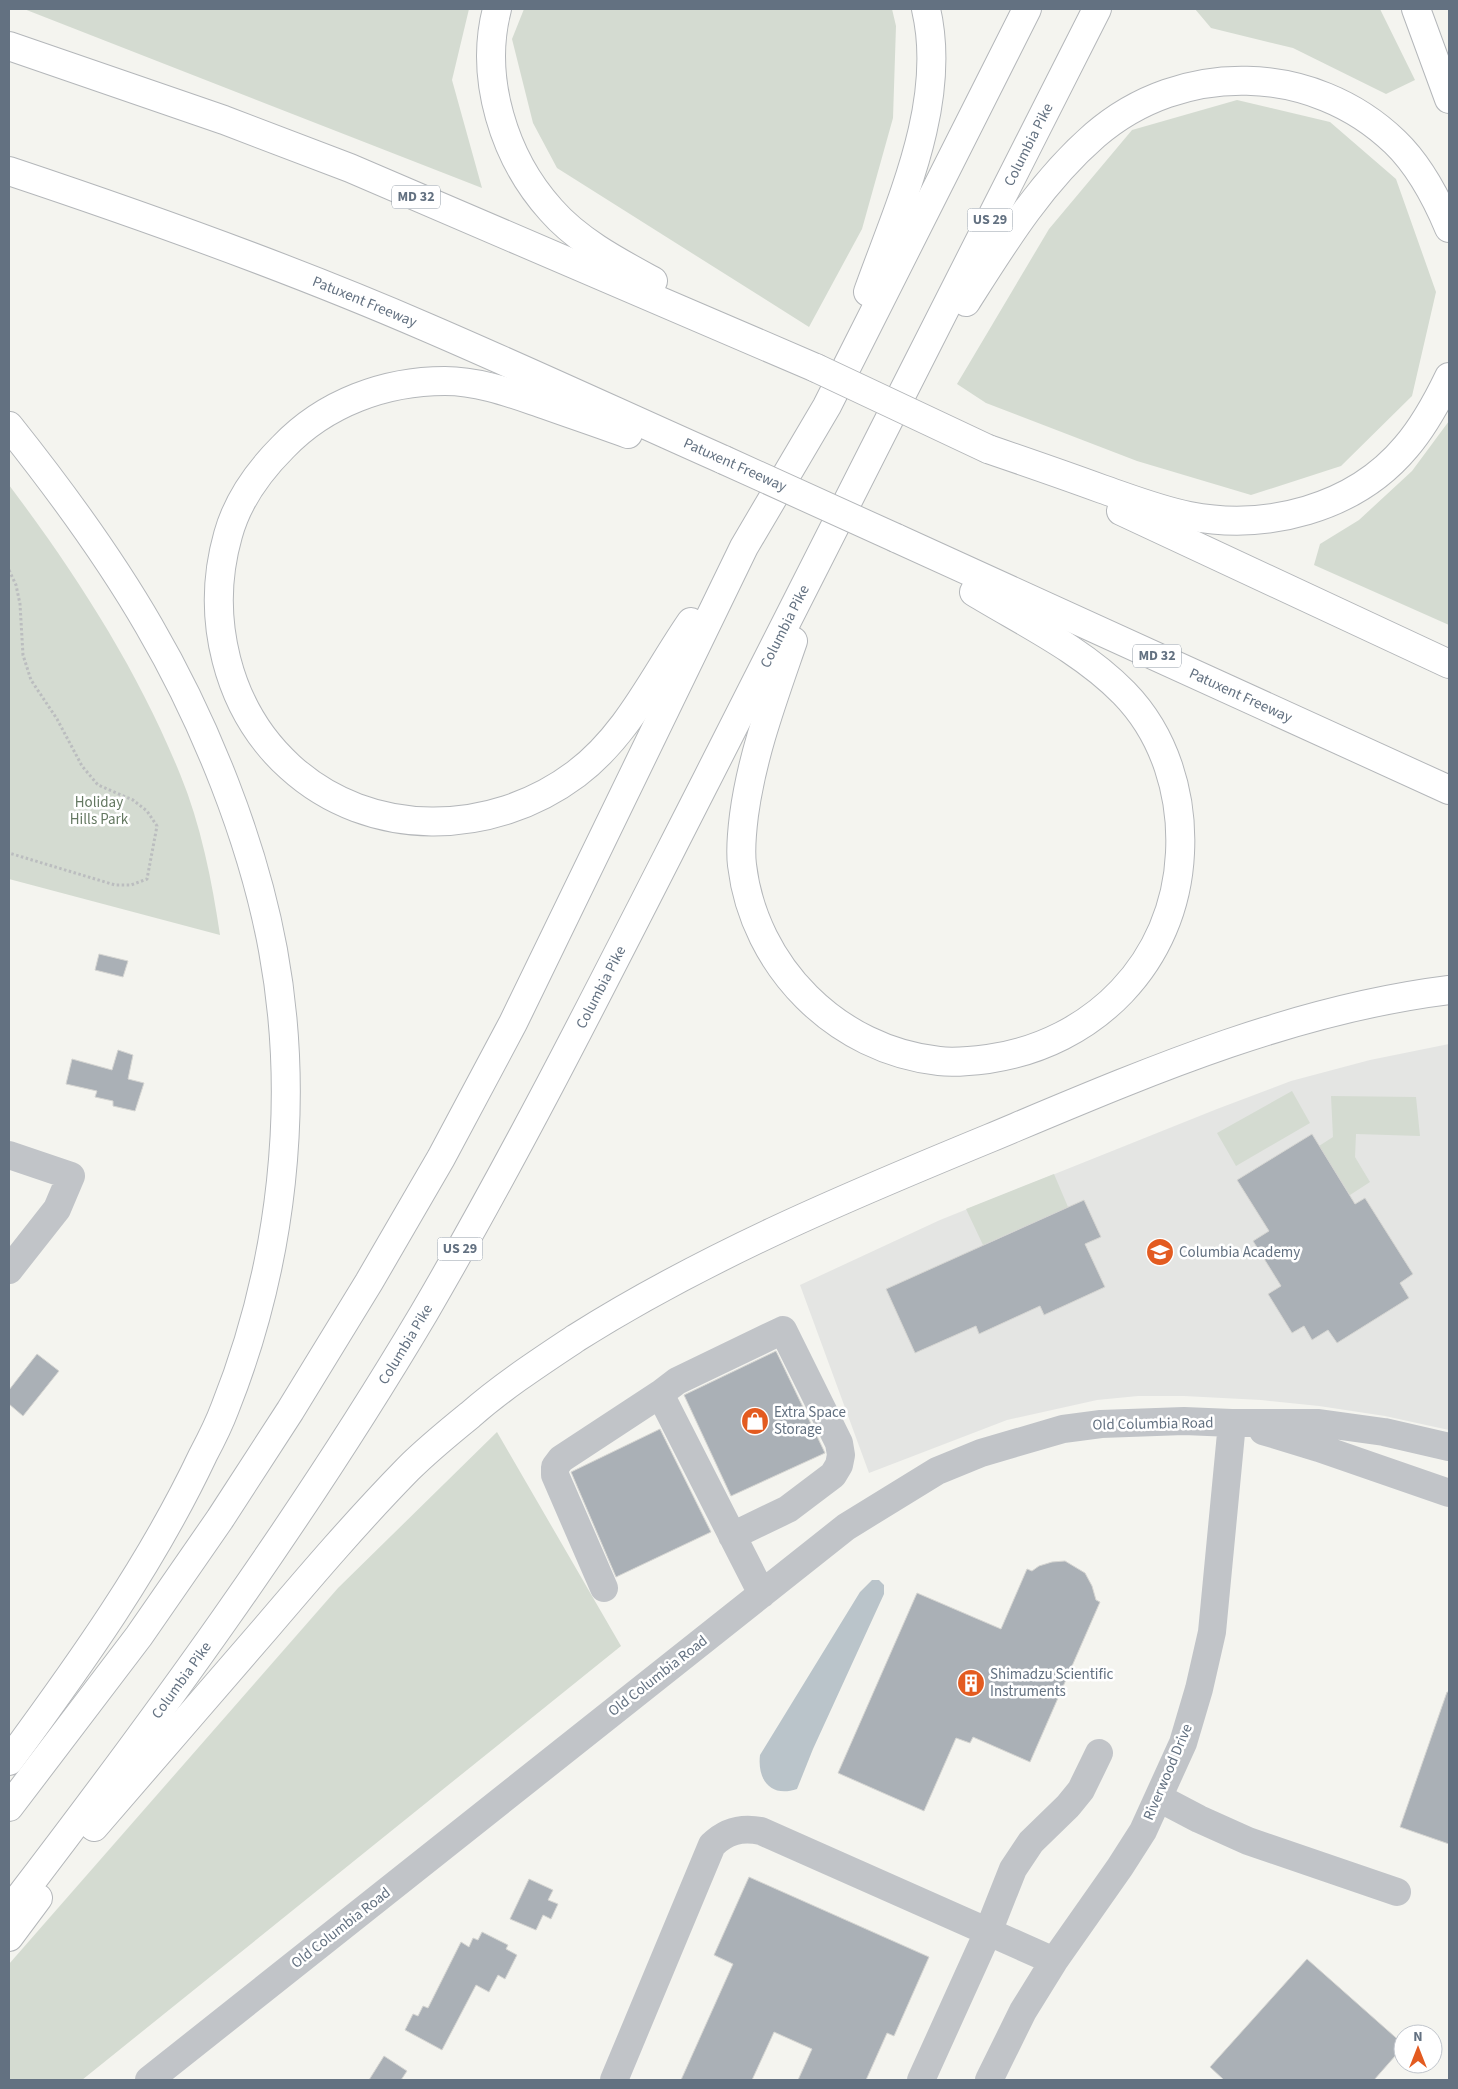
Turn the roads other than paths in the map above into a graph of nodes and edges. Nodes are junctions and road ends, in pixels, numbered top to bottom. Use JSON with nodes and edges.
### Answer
{"nodes":[{"id":1,"x":497,"y":9,"type":"edge"},
{"id":2,"x":926,"y":9,"type":"edge"},
{"id":3,"x":1028,"y":9,"type":"edge"},
{"id":4,"x":1097,"y":9,"type":"edge"},
{"id":5,"x":1416,"y":9,"type":"edge"},
{"id":6,"x":9,"y":46,"type":"edge"},
{"id":7,"x":1449,"y":99,"type":"edge"},
{"id":8,"x":9,"y":170,"type":"edge"},
{"id":9,"x":9,"y":187,"type":"edge"},
{"id":10,"x":1449,"y":228,"type":"edge"},
{"id":11,"x":816,"y":368,"type":"junction"},
{"id":12,"x":1449,"y":377,"type":"edge"},
{"id":13,"x":827,"y":406,"type":"junction"},
{"id":14,"x":9,"y":426,"type":"edge"},
{"id":15,"x":883,"y":432,"type":"junction"},
{"id":16,"x":628,"y":434,"type":"junction"},
{"id":17,"x":988,"y":449,"type":"junction"},
{"id":18,"x":721,"y":468,"type":"junction"},
{"id":19,"x":830,"y":538,"type":"junction"},
{"id":20,"x":893,"y":546,"type":"junction"},
{"id":21,"x":744,"y":547,"type":"junction"},
{"id":22,"x":974,"y":592,"type":"junction"},
{"id":23,"x":1449,"y":664,"type":"edge"},
{"id":24,"x":1417,"y":775,"type":"junction"},
{"id":25,"x":1449,"y":790,"type":"edge"},
{"id":26,"x":1449,"y":990,"type":"edge"},
{"id":27,"x":9,"y":1155,"type":"edge"},
{"id":28,"x":9,"y":1270,"type":"edge"},
{"id":29,"x":660,"y":1394,"type":"junction"},
{"id":30,"x":1232,"y":1423,"type":"junction"},
{"id":31,"x":1449,"y":1447,"type":"edge"},
{"id":32,"x":1449,"y":1493,"type":"edge"},
{"id":33,"x":732,"y":1536,"type":"junction"},
{"id":34,"x":604,"y":1588,"type":"dead end"},
{"id":35,"x":762,"y":1594,"type":"junction"},
{"id":36,"x":1099,"y":1753,"type":"dead end"},
{"id":37,"x":9,"y":1761,"type":"edge"},
{"id":38,"x":1159,"y":1798,"type":"junction"},
{"id":39,"x":9,"y":1807,"type":"edge"},
{"id":40,"x":1397,"y":1892,"type":"dead end"},
{"id":41,"x":9,"y":1910,"type":"edge"},
{"id":42,"x":988,"y":1932,"type":"junction"},
{"id":43,"x":9,"y":1937,"type":"edge"},
{"id":44,"x":1054,"y":1961,"type":"junction"},
{"id":45,"x":149,"y":2080,"type":"edge"},
{"id":46,"x":614,"y":2080,"type":"edge"},
{"id":47,"x":921,"y":2080,"type":"edge"},
{"id":48,"x":988,"y":2080,"type":"edge"}],
"edges":[{"from":1,"to":11,"type":"highway"},
{"from":2,"to":13,"type":"highway"},
{"from":3,"to":13,"type":"highway"},
{"from":4,"to":15,"type":"highway","name":"Columbia Pike","number":"US 29"},
{"from":5,"to":7,"type":"highway"},
{"from":6,"to":11,"type":"highway","number":"MD 32"},
{"from":8,"to":18,"type":"highway","name":"Patuxent Freeway","number":"MD 32"},
{"from":9,"to":16,"type":"highway"},
{"from":10,"to":15,"type":"highway"},
{"from":11,"to":17,"type":"highway","number":"MD 32","bridge":true},
{"from":12,"to":17,"type":"highway"},
{"from":13,"to":21,"type":"highway"},
{"from":14,"to":37,"type":"highway"},
{"from":15,"to":19,"type":"highway","name":"Columbia Pike","number":"US 29"},
{"from":16,"to":18,"type":"highway"},
{"from":16,"to":21,"type":"highway"},
{"from":17,"to":23,"type":"highway","number":"MD 32"},
{"from":18,"to":20,"type":"highway","name":"Patuxent Freeway","number":"MD 32","bridge":true},
{"from":19,"to":22,"type":"highway"},
{"from":19,"to":41,"type":"highway","name":"Columbia Pike","number":"US 29"},
{"from":20,"to":22,"type":"highway"},
{"from":20,"to":24,"type":"highway","name":"Patuxent Freeway","number":"MD 32"},
{"from":21,"to":39,"type":"highway"},
{"from":22,"to":24,"type":"highway"},
{"from":24,"to":25,"type":"highway","name":"Patuxent Freeway","number":"MD 32"},
{"from":26,"to":43,"type":"highway"},
{"from":27,"to":28,"type":"street"},
{"from":29,"to":33,"type":"street"},
{"from":29,"to":33,"type":"street"},
{"from":29,"to":34,"type":"street"},
{"from":30,"to":31,"type":"street","name":"Old Columbia Road"},
{"from":30,"to":32,"type":"street","name":"Old Columbia Road"},
{"from":30,"to":35,"type":"street","name":"Old Columbia Road"},
{"from":30,"to":38,"type":"street","name":"Riverwood Drive"},
{"from":33,"to":35,"type":"street"},
{"from":35,"to":45,"type":"street","name":"Old Columbia Road"},
{"from":36,"to":42,"type":"street"},
{"from":38,"to":40,"type":"street"},
{"from":38,"to":44,"type":"street","name":"Riverwood Drive"},
{"from":42,"to":44,"type":"street"},
{"from":42,"to":46,"type":"street"},
{"from":42,"to":47,"type":"street"},
{"from":44,"to":48,"type":"street","name":"Riverwood Drive"}]}
